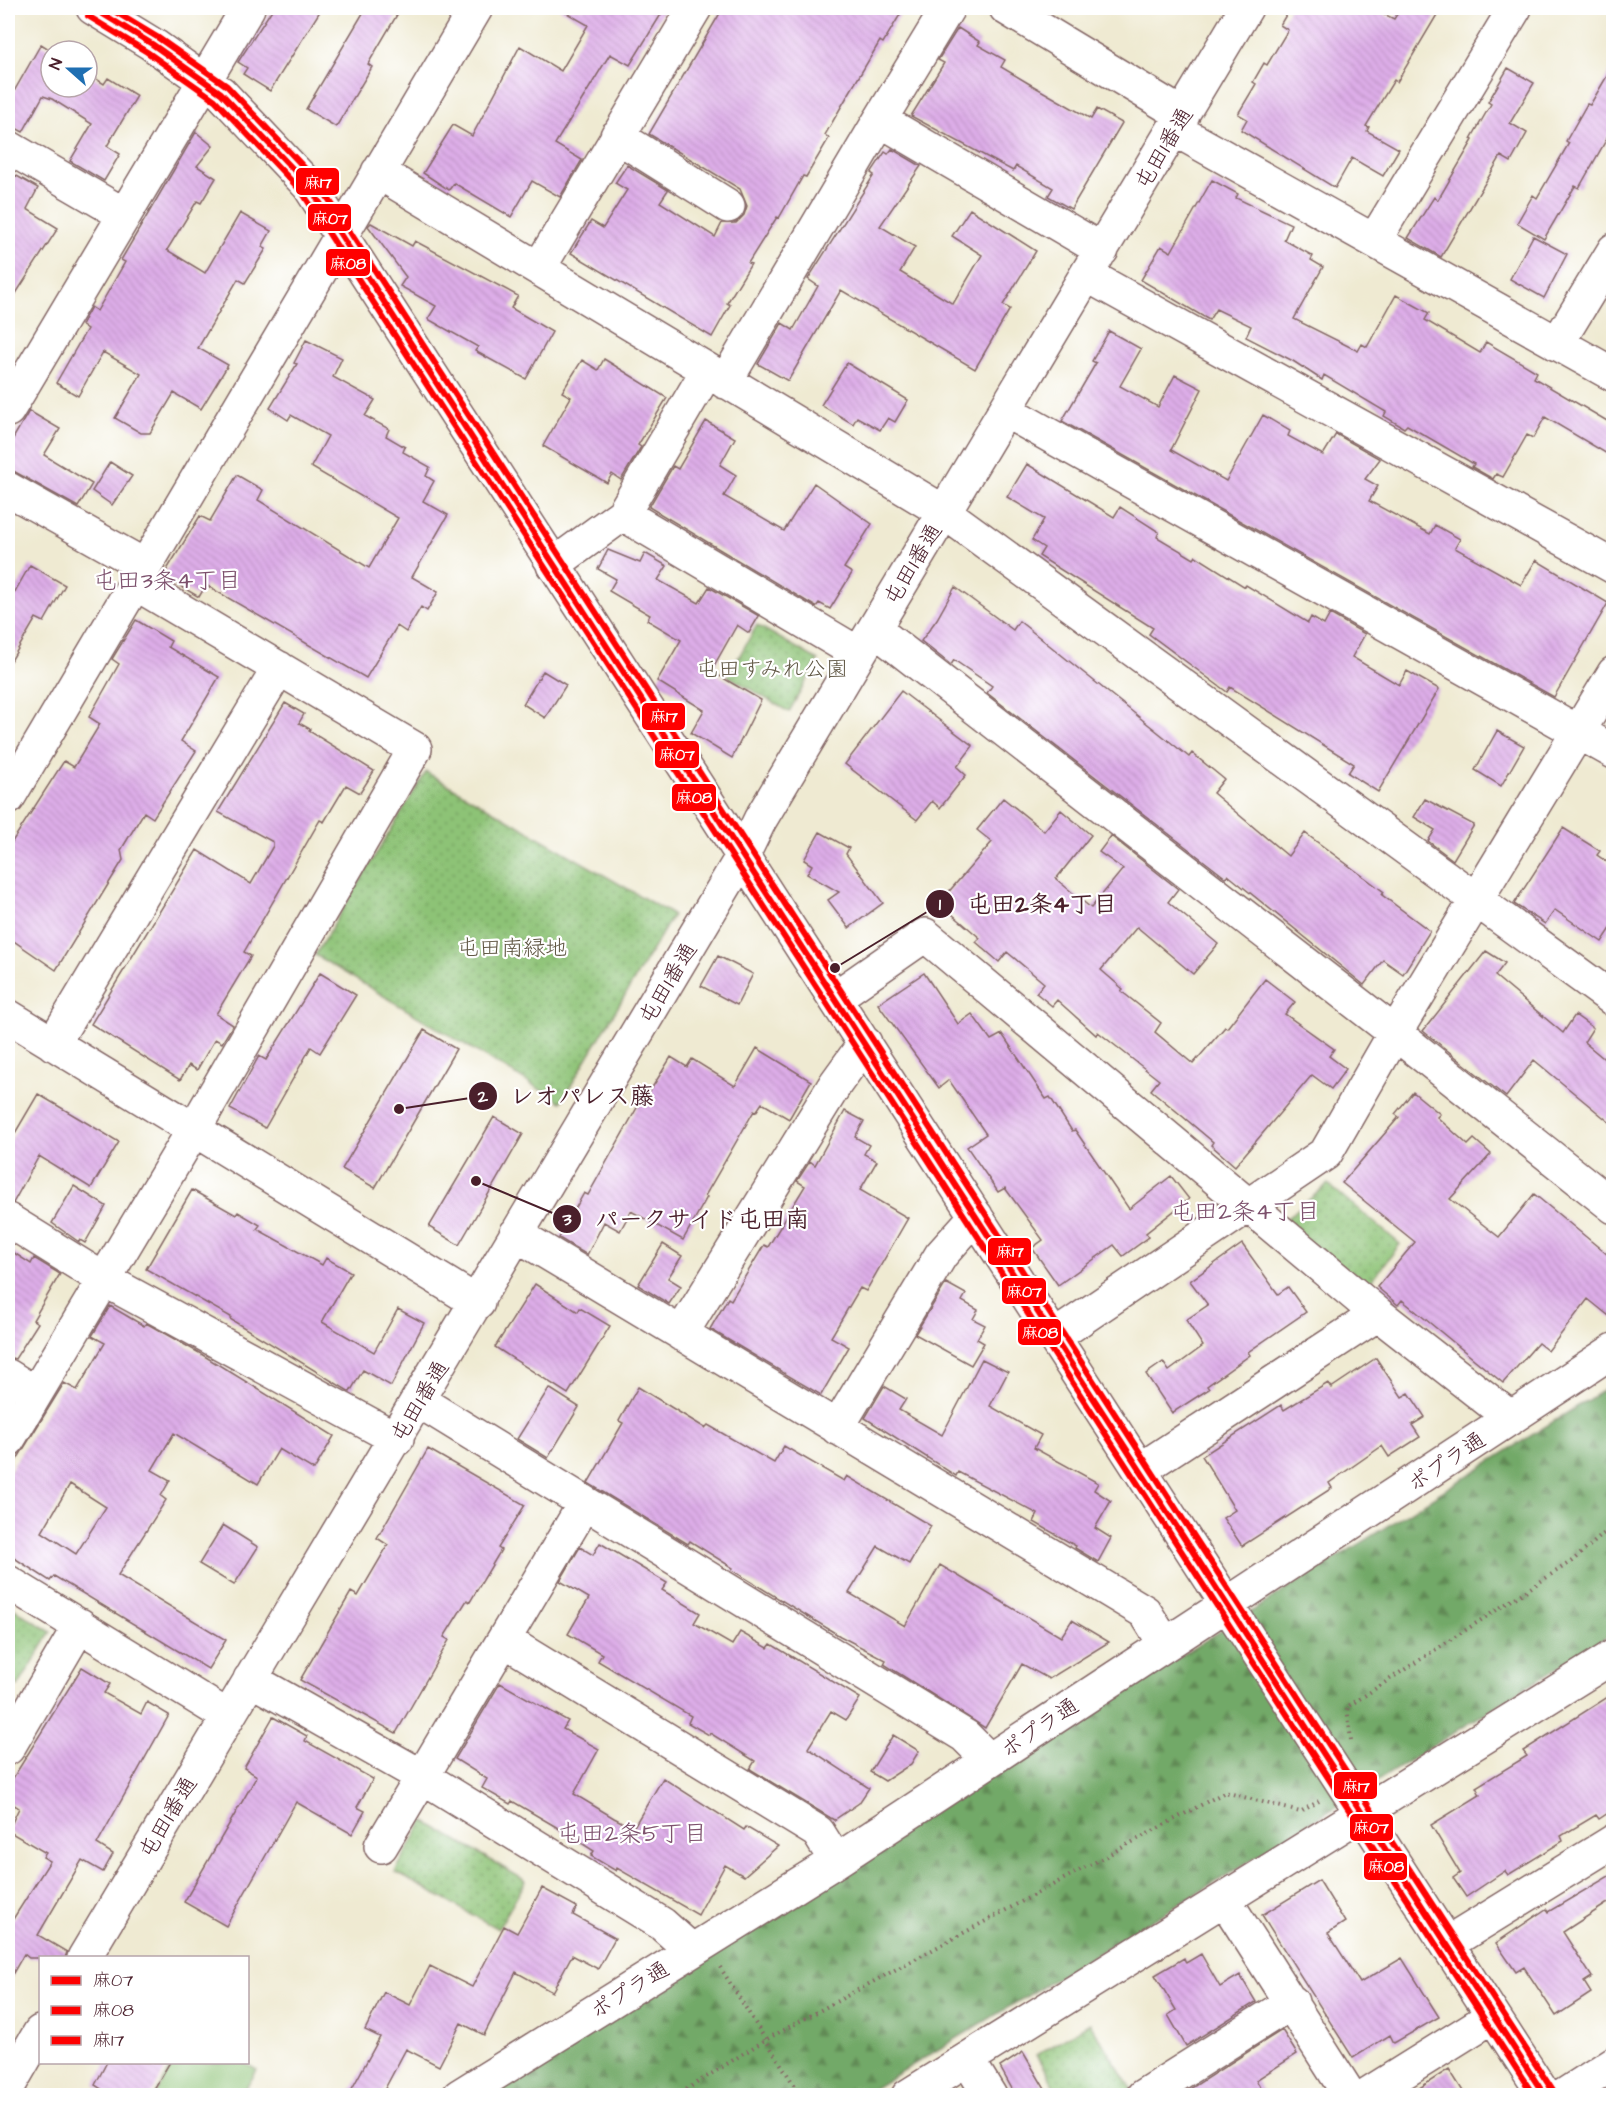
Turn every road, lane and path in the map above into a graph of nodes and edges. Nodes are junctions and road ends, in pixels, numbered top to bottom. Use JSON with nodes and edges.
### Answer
{"nodes":[{"id":1,"x":93,"y":8,"type":"edge"},
{"id":2,"x":248,"y":8,"type":"edge"},
{"id":3,"x":476,"y":8,"type":"edge"},
{"id":4,"x":695,"y":8,"type":"edge"},
{"id":5,"x":948,"y":8,"type":"edge"},
{"id":6,"x":1006,"y":8,"type":"edge"},
{"id":7,"x":1246,"y":8,"type":"edge"},
{"id":8,"x":1515,"y":8,"type":"edge"},
{"id":9,"x":204,"y":81,"type":"junction"},
{"id":10,"x":880,"y":120,"type":"junction"},
{"id":11,"x":1178,"y":122,"type":"junction"},
{"id":12,"x":617,"y":136,"type":"junction"},
{"id":13,"x":8,"y":147,"type":"edge"},
{"id":14,"x":378,"y":172,"type":"junction"},
{"id":15,"x":728,"y":206,"type":"dead end"},
{"id":16,"x":123,"y":214,"type":"junction"},
{"id":17,"x":339,"y":234,"type":"junction"},
{"id":18,"x":1374,"y":241,"type":"junction"},
{"id":19,"x":1614,"y":249,"type":"edge"},
{"id":20,"x":1095,"y":263,"type":"junction"},
{"id":21,"x":539,"y":268,"type":"junction"},
{"id":22,"x":1557,"y":344,"type":"junction"},
{"id":23,"x":1614,"y":375,"type":"edge"},
{"id":24,"x":716,"y":376,"type":"junction"},
{"id":25,"x":8,"y":410,"type":"edge"},
{"id":26,"x":1006,"y":411,"type":"junction"},
{"id":27,"x":8,"y":489,"type":"edge"},
{"id":28,"x":944,"y":512,"type":"junction"},
{"id":29,"x":623,"y":514,"type":"junction"},
{"id":30,"x":554,"y":565,"type":"junction"},
{"id":31,"x":1614,"y":567,"type":"edge"},
{"id":32,"x":140,"y":575,"type":"junction"},
{"id":33,"x":866,"y":641,"type":"junction"},
{"id":34,"x":279,"y":668,"type":"junction"},
{"id":35,"x":1614,"y":673,"type":"edge"},
{"id":36,"x":1579,"y":733,"type":"junction"},
{"id":37,"x":1614,"y":752,"type":"edge"},
{"id":38,"x":8,"y":798,"type":"edge"},
{"id":39,"x":742,"y":857,"type":"junction"},
{"id":40,"x":1478,"y":900,"type":"junction"},
{"id":41,"x":836,"y":997,"type":"junction"},
{"id":42,"x":1614,"y":1000,"type":"edge"},
{"id":43,"x":8,"y":1016,"type":"edge"},
{"id":44,"x":1395,"y":1033,"type":"junction"},
{"id":45,"x":865,"y":1043,"type":"junction"},
{"id":46,"x":53,"y":1044,"type":"junction"},
{"id":47,"x":194,"y":1131,"type":"junction"},
{"id":48,"x":1249,"y":1204,"type":"junction"},
{"id":49,"x":1614,"y":1207,"type":"edge"},
{"id":50,"x":976,"y":1216,"type":"junction"},
{"id":51,"x":8,"y":1220,"type":"edge"},
{"id":52,"x":516,"y":1234,"type":"junction"},
{"id":53,"x":103,"y":1279,"type":"junction"},
{"id":54,"x":478,"y":1303,"type":"junction"},
{"id":55,"x":1378,"y":1314,"type":"junction"},
{"id":56,"x":681,"y":1334,"type":"junction"},
{"id":57,"x":1054,"y":1337,"type":"junction"},
{"id":58,"x":1614,"y":1350,"type":"edge"},
{"id":59,"x":8,"y":1376,"type":"edge"},
{"id":60,"x":35,"y":1393,"type":"junction"},
{"id":61,"x":419,"y":1401,"type":"junction"},
{"id":62,"x":1511,"y":1418,"type":"junction"},
{"id":63,"x":837,"y":1428,"type":"junction"},
{"id":64,"x":397,"y":1439,"type":"junction"},
{"id":65,"x":8,"y":1440,"type":"edge"},
{"id":66,"x":1140,"y":1470,"type":"junction"},
{"id":67,"x":585,"y":1503,"type":"junction"},
{"id":68,"x":1614,"y":1525,"type":"edge"},
{"id":69,"x":8,"y":1582,"type":"edge"},
{"id":70,"x":1227,"y":1605,"type":"junction"},
{"id":71,"x":80,"y":1625,"type":"junction"},
{"id":72,"x":504,"y":1640,"type":"junction"},
{"id":73,"x":1165,"y":1644,"type":"junction"},
{"id":74,"x":1614,"y":1656,"type":"edge"},
{"id":75,"x":250,"y":1679,"type":"junction"},
{"id":76,"x":227,"y":1716,"type":"junction"},
{"id":77,"x":1352,"y":1742,"type":"dead end"},
{"id":78,"x":8,"y":1748,"type":"edge"},
{"id":79,"x":989,"y":1760,"type":"junction"},
{"id":80,"x":423,"y":1777,"type":"junction"},
{"id":81,"x":1344,"y":1786,"type":"junction"},
{"id":82,"x":1362,"y":1813,"type":"junction"},
{"id":83,"x":1614,"y":1841,"type":"edge"},
{"id":84,"x":381,"y":1846,"type":"dead end"},
{"id":85,"x":836,"y":1861,"type":"junction"},
{"id":86,"x":1225,"y":1900,"type":"junction"},
{"id":87,"x":1447,"y":1944,"type":"junction"},
{"id":88,"x":691,"y":1950,"type":"junction"},
{"id":89,"x":85,"y":1956,"type":"edge"},
{"id":90,"x":1292,"y":2002,"type":"junction"},
{"id":91,"x":1493,"y":2016,"type":"junction"},
{"id":92,"x":39,"y":2034,"type":"edge"},
{"id":93,"x":765,"y":2040,"type":"junction"},
{"id":94,"x":968,"y":2060,"type":"junction"},
{"id":95,"x":1614,"y":2063,"type":"edge"},
{"id":96,"x":9,"y":2083,"type":"edge"},
{"id":97,"x":459,"y":2096,"type":"edge"},
{"id":98,"x":676,"y":2096,"type":"edge"},
{"id":99,"x":801,"y":2096,"type":"edge"},
{"id":100,"x":908,"y":2096,"type":"edge"},
{"id":101,"x":990,"y":2096,"type":"edge"},
{"id":102,"x":1143,"y":2096,"type":"edge"},
{"id":103,"x":1350,"y":2096,"type":"edge"},
{"id":104,"x":1365,"y":2096,"type":"edge"},
{"id":105,"x":1545,"y":2096,"type":"edge"},
{"id":106,"x":1563,"y":2096,"type":"edge"}],
"edges":[{"from":1,"to":9,"type":"street"},
{"from":2,"to":9,"type":"street"},
{"from":3,"to":14,"type":"street"},
{"from":4,"to":12,"type":"street"},
{"from":5,"to":10,"type":"street"},
{"from":6,"to":11,"type":"street"},
{"from":7,"to":11,"type":"street","name":"屯田1番通"},
{"from":8,"to":18,"type":"street"},
{"from":9,"to":16,"type":"street"},
{"from":9,"to":17,"type":"street"},
{"from":10,"to":20,"type":"street"},
{"from":10,"to":24,"type":"street"},
{"from":11,"to":18,"type":"street"},
{"from":11,"to":20,"type":"street","name":"屯田1番通"},
{"from":12,"to":15,"type":"street"},
{"from":12,"to":21,"type":"street"},
{"from":13,"to":16,"type":"street"},
{"from":14,"to":17,"type":"street"},
{"from":14,"to":21,"type":"street"},
{"from":16,"to":25,"type":"street"},
{"from":17,"to":30,"type":"street"},
{"from":17,"to":32,"type":"street"},
{"from":18,"to":22,"type":"street"},
{"from":19,"to":22,"type":"street"},
{"from":20,"to":26,"type":"street","name":"屯田1番通"},
{"from":20,"to":31,"type":"street"},
{"from":21,"to":24,"type":"street"},
{"from":22,"to":23,"type":"street"},
{"from":24,"to":28,"type":"street"},
{"from":24,"to":29,"type":"street"},
{"from":26,"to":28,"type":"street","name":"屯田1番通"},
{"from":26,"to":36,"type":"street"},
{"from":27,"to":32,"type":"street"},
{"from":28,"to":33,"type":"street","name":"屯田1番通"},
{"from":28,"to":40,"type":"street"},
{"from":29,"to":30,"type":"street"},
{"from":29,"to":33,"type":"street"},
{"from":30,"to":39,"type":"street"},
{"from":32,"to":34,"type":"street"},
{"from":32,"to":38,"type":"street"},
{"from":33,"to":39,"type":"street","name":"屯田1番通"},
{"from":33,"to":44,"type":"street"},
{"from":34,"to":46,"type":"street"},
{"from":34,"to":47,"type":"street"},
{"from":35,"to":36,"type":"street"},
{"from":36,"to":37,"type":"street"},
{"from":36,"to":40,"type":"street"},
{"from":39,"to":41,"type":"street"},
{"from":39,"to":52,"type":"street","name":"屯田1番通"},
{"from":40,"to":42,"type":"street"},
{"from":40,"to":44,"type":"street"},
{"from":41,"to":45,"type":"street"},
{"from":41,"to":48,"type":"street"},
{"from":43,"to":46,"type":"street"},
{"from":44,"to":48,"type":"street"},
{"from":44,"to":49,"type":"street"},
{"from":45,"to":50,"type":"street"},
{"from":45,"to":56,"type":"street"},
{"from":46,"to":47,"type":"street"},
{"from":47,"to":53,"type":"street"},
{"from":47,"to":54,"type":"street"},
{"from":48,"to":55,"type":"street"},
{"from":48,"to":57,"type":"street"},
{"from":50,"to":57,"type":"street"},
{"from":50,"to":63,"type":"street"},
{"from":51,"to":53,"type":"street"},
{"from":52,"to":54,"type":"street","name":"屯田1番通"},
{"from":52,"to":56,"type":"street"},
{"from":53,"to":60,"type":"street"},
{"from":53,"to":64,"type":"street"},
{"from":54,"to":61,"type":"street","name":"屯田1番通"},
{"from":55,"to":62,"type":"street"},
{"from":55,"to":66,"type":"street"},
{"from":56,"to":63,"type":"street"},
{"from":57,"to":66,"type":"street"},
{"from":58,"to":62,"type":"street","name":"ポプラ通"},
{"from":59,"to":60,"type":"street"},
{"from":60,"to":65,"type":"street"},
{"from":61,"to":64,"type":"street","name":"屯田1番通"},
{"from":61,"to":67,"type":"street"},
{"from":62,"to":70,"type":"street","name":"ポプラ通"},
{"from":63,"to":73,"type":"street"},
{"from":64,"to":75,"type":"street","name":"屯田1番通"},
{"from":66,"to":70,"type":"street"},
{"from":67,"to":72,"type":"street"},
{"from":67,"to":79,"type":"street"},
{"from":68,"to":77,"type":"path"},
{"from":69,"to":71,"type":"street"},
{"from":70,"to":73,"type":"street","name":"ポプラ通"},
{"from":70,"to":81,"type":"street"},
{"from":71,"to":76,"type":"street"},
{"from":71,"to":78,"type":"street"},
{"from":72,"to":80,"type":"street"},
{"from":72,"to":85,"type":"street"},
{"from":73,"to":79,"type":"street","name":"ポプラ通"},
{"from":74,"to":82,"type":"street"},
{"from":75,"to":76,"type":"street","name":"屯田1番通"},
{"from":75,"to":80,"type":"street"},
{"from":76,"to":89,"type":"street","name":"屯田1番通"},
{"from":79,"to":85,"type":"street","name":"ポプラ通"},
{"from":80,"to":84,"type":"street"},
{"from":80,"to":88,"type":"street"},
{"from":81,"to":82,"type":"street"},
{"from":81,"to":93,"type":"path"},
{"from":82,"to":86,"type":"street"},
{"from":82,"to":87,"type":"street"},
{"from":83,"to":87,"type":"street"},
{"from":85,"to":88,"type":"street","name":"ポプラ通"},
{"from":86,"to":90,"type":"street"},
{"from":86,"to":94,"type":"street"},
{"from":87,"to":91,"type":"street"},
{"from":88,"to":93,"type":"path"},
{"from":88,"to":97,"type":"street","name":"ポプラ通"},
{"from":90,"to":102,"type":"street"},
{"from":90,"to":103,"type":"street"},
{"from":91,"to":104,"type":"street"},
{"from":91,"to":105,"type":"street"},
{"from":92,"to":96,"type":"street"},
{"from":93,"to":98,"type":"path"},
{"from":93,"to":99,"type":"path"},
{"from":94,"to":100,"type":"street"},
{"from":94,"to":101,"type":"street"},
{"from":95,"to":106,"type":"street"}]}
